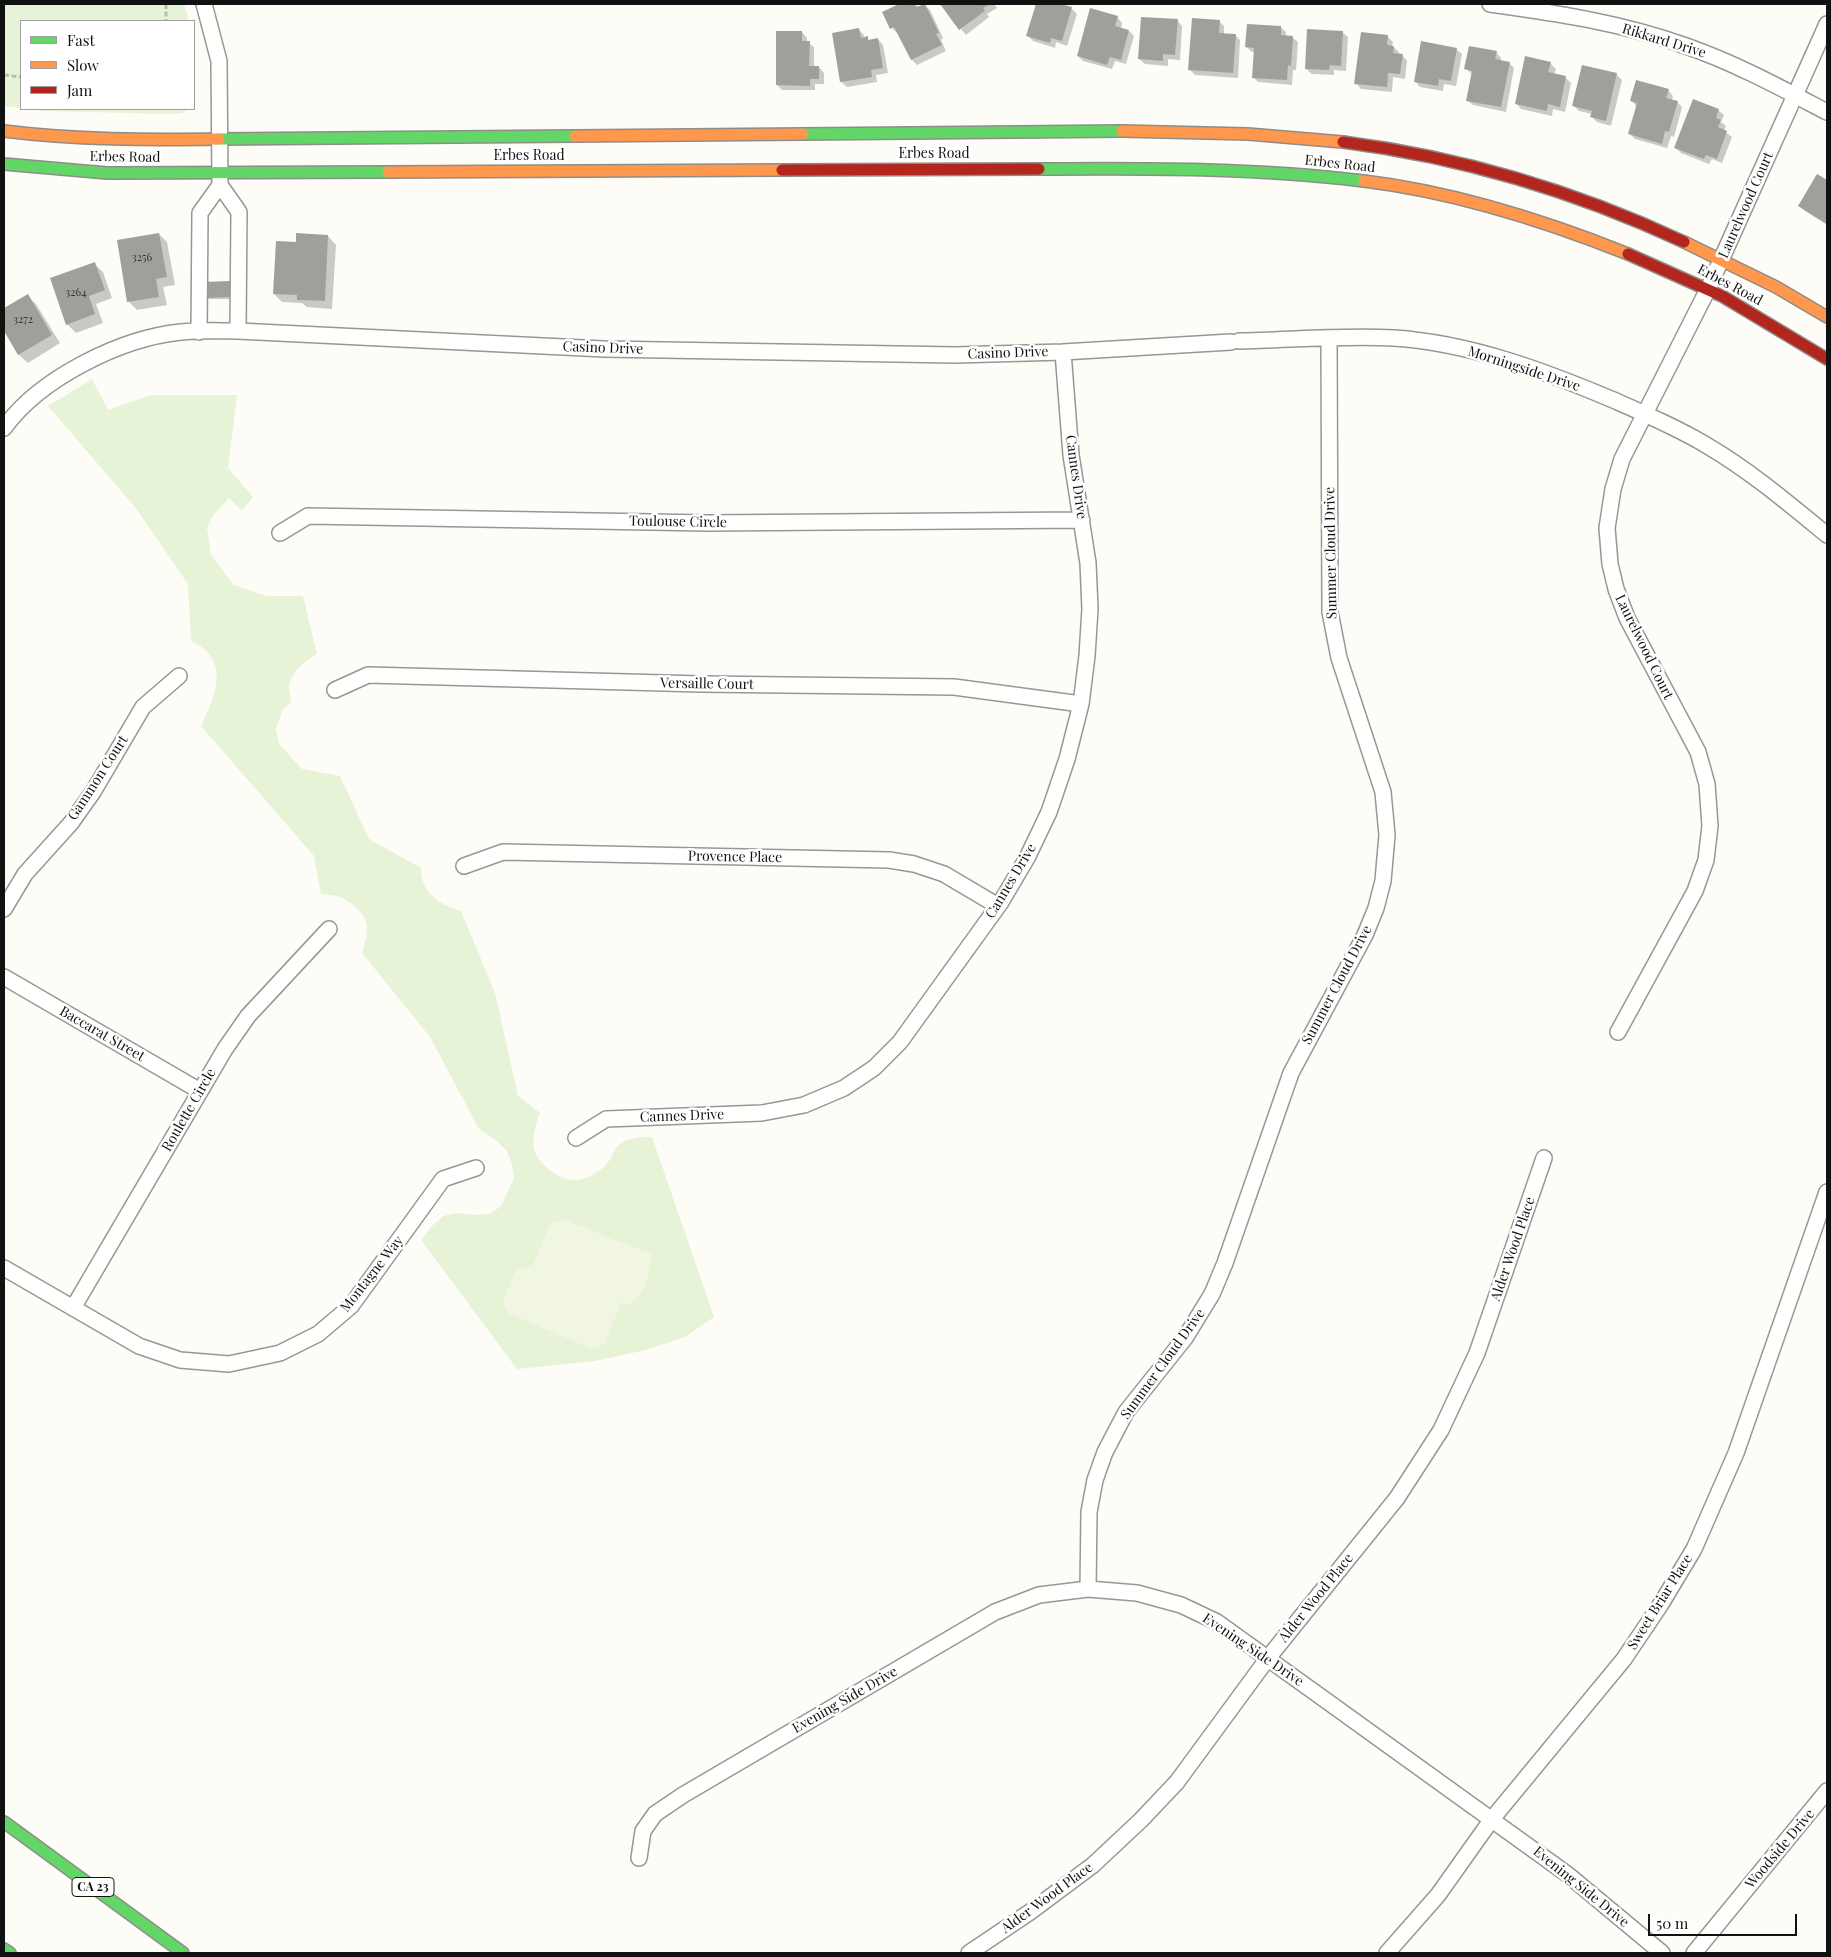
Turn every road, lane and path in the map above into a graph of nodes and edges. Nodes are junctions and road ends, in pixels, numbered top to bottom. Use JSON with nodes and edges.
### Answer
{"nodes":[{"id":1,"x":166,"y":4,"type":"edge"},
{"id":2,"x":204,"y":4,"type":"edge"},
{"id":3,"x":1490,"y":4,"type":"edge"},
{"id":4,"x":1576,"y":10,"type":"edge"},
{"id":5,"x":166,"y":20,"type":"edge"},
{"id":6,"x":1827,"y":24,"type":"edge"},
{"id":7,"x":4,"y":75,"type":"edge"},
{"id":8,"x":20,"y":77,"type":"edge"},
{"id":9,"x":1795,"y":95,"type":"junction"},
{"id":10,"x":1827,"y":112,"type":"edge"},
{"id":11,"x":4,"y":131,"type":"edge"},
{"id":12,"x":221,"y":139,"type":"junction"},
{"id":13,"x":4,"y":164,"type":"edge"},
{"id":14,"x":220,"y":179,"type":"junction"},
{"id":15,"x":1721,"y":260,"type":"junction"},
{"id":16,"x":1708,"y":289,"type":"junction"},
{"id":17,"x":1827,"y":317,"type":"edge"},
{"id":18,"x":238,"y":331,"type":"junction"},
{"id":19,"x":199,"y":332,"type":"junction"},
{"id":20,"x":1330,"y":338,"type":"junction"},
{"id":21,"x":1235,"y":342,"type":"joint"},
{"id":22,"x":1063,"y":352,"type":"junction"},
{"id":23,"x":1827,"y":359,"type":"edge"},
{"id":24,"x":1644,"y":414,"type":"junction"},
{"id":25,"x":4,"y":428,"type":"edge"},
{"id":26,"x":1082,"y":520,"type":"junction"},
{"id":27,"x":280,"y":533,"type":"dead end"},
{"id":28,"x":1827,"y":535,"type":"edge"},
{"id":29,"x":179,"y":676,"type":"dead end"},
{"id":30,"x":335,"y":690,"type":"dead end"},
{"id":31,"x":1081,"y":704,"type":"junction"},
{"id":32,"x":464,"y":866,"type":"dead end"},
{"id":33,"x":998,"y":906,"type":"junction"},
{"id":34,"x":4,"y":909,"type":"edge"},
{"id":35,"x":329,"y":929,"type":"dead end"},
{"id":36,"x":4,"y":977,"type":"edge"},
{"id":37,"x":1618,"y":1032,"type":"dead end"},
{"id":38,"x":200,"y":1091,"type":"junction"},
{"id":39,"x":576,"y":1138,"type":"dead end"},
{"id":40,"x":1544,"y":1158,"type":"dead end"},
{"id":41,"x":476,"y":1168,"type":"dead end"},
{"id":42,"x":1827,"y":1192,"type":"edge"},
{"id":43,"x":4,"y":1268,"type":"edge"},
{"id":44,"x":73,"y":1308,"type":"junction"},
{"id":45,"x":1088,"y":1589,"type":"junction"},
{"id":46,"x":1268,"y":1658,"type":"junction"},
{"id":47,"x":1827,"y":1792,"type":"edge"},
{"id":48,"x":1492,"y":1819,"type":"junction"},
{"id":49,"x":4,"y":1822,"type":"edge"},
{"id":50,"x":639,"y":1858,"type":"dead end"},
{"id":51,"x":4,"y":1949,"type":"edge"},
{"id":52,"x":10,"y":1953,"type":"edge"},
{"id":53,"x":183,"y":1953,"type":"edge"},
{"id":54,"x":969,"y":1953,"type":"edge"},
{"id":55,"x":1387,"y":1953,"type":"edge"},
{"id":56,"x":1662,"y":1953,"type":"edge"},
{"id":57,"x":1694,"y":1953,"type":"edge"}],
"edges":[{"from":1,"to":5,"type":"path"},
{"from":2,"to":12,"type":"street"},
{"from":3,"to":4,"type":"street","name":"Rikkard Drive"},
{"from":4,"to":9,"type":"street","name":"Rikkard Drive"},
{"from":6,"to":9,"type":"street","name":"Laurelwood Court"},
{"from":7,"to":8,"type":"path"},
{"from":9,"to":10,"type":"street","name":"Rikkard Drive"},
{"from":9,"to":15,"type":"street","name":"Laurelwood Court"},
{"from":11,"to":12,"type":"main road","name":"Erbes Road"},
{"from":12,"to":14,"type":"street"},
{"from":12,"to":15,"type":"main road","name":"Erbes Road"},
{"from":13,"to":14,"type":"main road","name":"Erbes Road"},
{"from":14,"to":16,"type":"main road","name":"Erbes Road"},
{"from":14,"to":18,"type":"street"},
{"from":14,"to":19,"type":"street"},
{"from":15,"to":16,"type":"street","name":"Laurelwood Court"},
{"from":15,"to":17,"type":"main road","name":"Erbes Road"},
{"from":16,"to":23,"type":"main road","name":"Erbes Road"},
{"from":16,"to":24,"type":"street","name":"Laurelwood Court"},
{"from":18,"to":19,"type":"street","name":"Casino Drive"},
{"from":18,"to":22,"type":"street","name":"Casino Drive"},
{"from":19,"to":25,"type":"street","name":"Casino Drive"},
{"from":20,"to":21,"type":"street","name":"Morningside Drive"},
{"from":20,"to":24,"type":"street","name":"Morningside Drive"},
{"from":20,"to":45,"type":"street","name":"Summer Cloud Drive"},
{"from":21,"to":22,"type":"street","name":"Casino Drive"},
{"from":22,"to":26,"type":"street","name":"Cannes Drive"},
{"from":24,"to":28,"type":"street","name":"Morningside Drive"},
{"from":24,"to":37,"type":"street","name":"Laurelwood Court"},
{"from":26,"to":27,"type":"street","name":"Toulouse Circle"},
{"from":26,"to":31,"type":"street","name":"Cannes Drive"},
{"from":29,"to":34,"type":"street","name":"Gammon Court"},
{"from":30,"to":31,"type":"street","name":"Versaille Court"},
{"from":31,"to":33,"type":"street","name":"Cannes Drive"},
{"from":32,"to":33,"type":"street","name":"Provence Place"},
{"from":33,"to":39,"type":"street","name":"Cannes Drive"},
{"from":35,"to":38,"type":"street","name":"Roulette Circle"},
{"from":36,"to":38,"type":"street","name":"Baccarat Street"},
{"from":38,"to":44,"type":"street","name":"Roulette Circle"},
{"from":40,"to":46,"type":"street","name":"Alder Wood Place"},
{"from":41,"to":44,"type":"street","name":"Montagne Way"},
{"from":42,"to":48,"type":"street","name":"Sweet Briar Place"},
{"from":43,"to":44,"type":"street","name":"Montagne Way"},
{"from":45,"to":46,"type":"street","name":"Evening Side Drive"},
{"from":45,"to":50,"type":"street","name":"Evening Side Drive"},
{"from":46,"to":48,"type":"street","name":"Evening Side Drive"},
{"from":46,"to":54,"type":"street","name":"Alder Wood Place"},
{"from":47,"to":57,"type":"street","name":"Woodside Drive"},
{"from":48,"to":55,"type":"street","name":"Sweet Briar Place"},
{"from":48,"to":56,"type":"street","name":"Evening Side Drive"},
{"from":49,"to":53,"type":"main road","number":"CA 23"},
{"from":51,"to":52,"type":"main road"}]}
